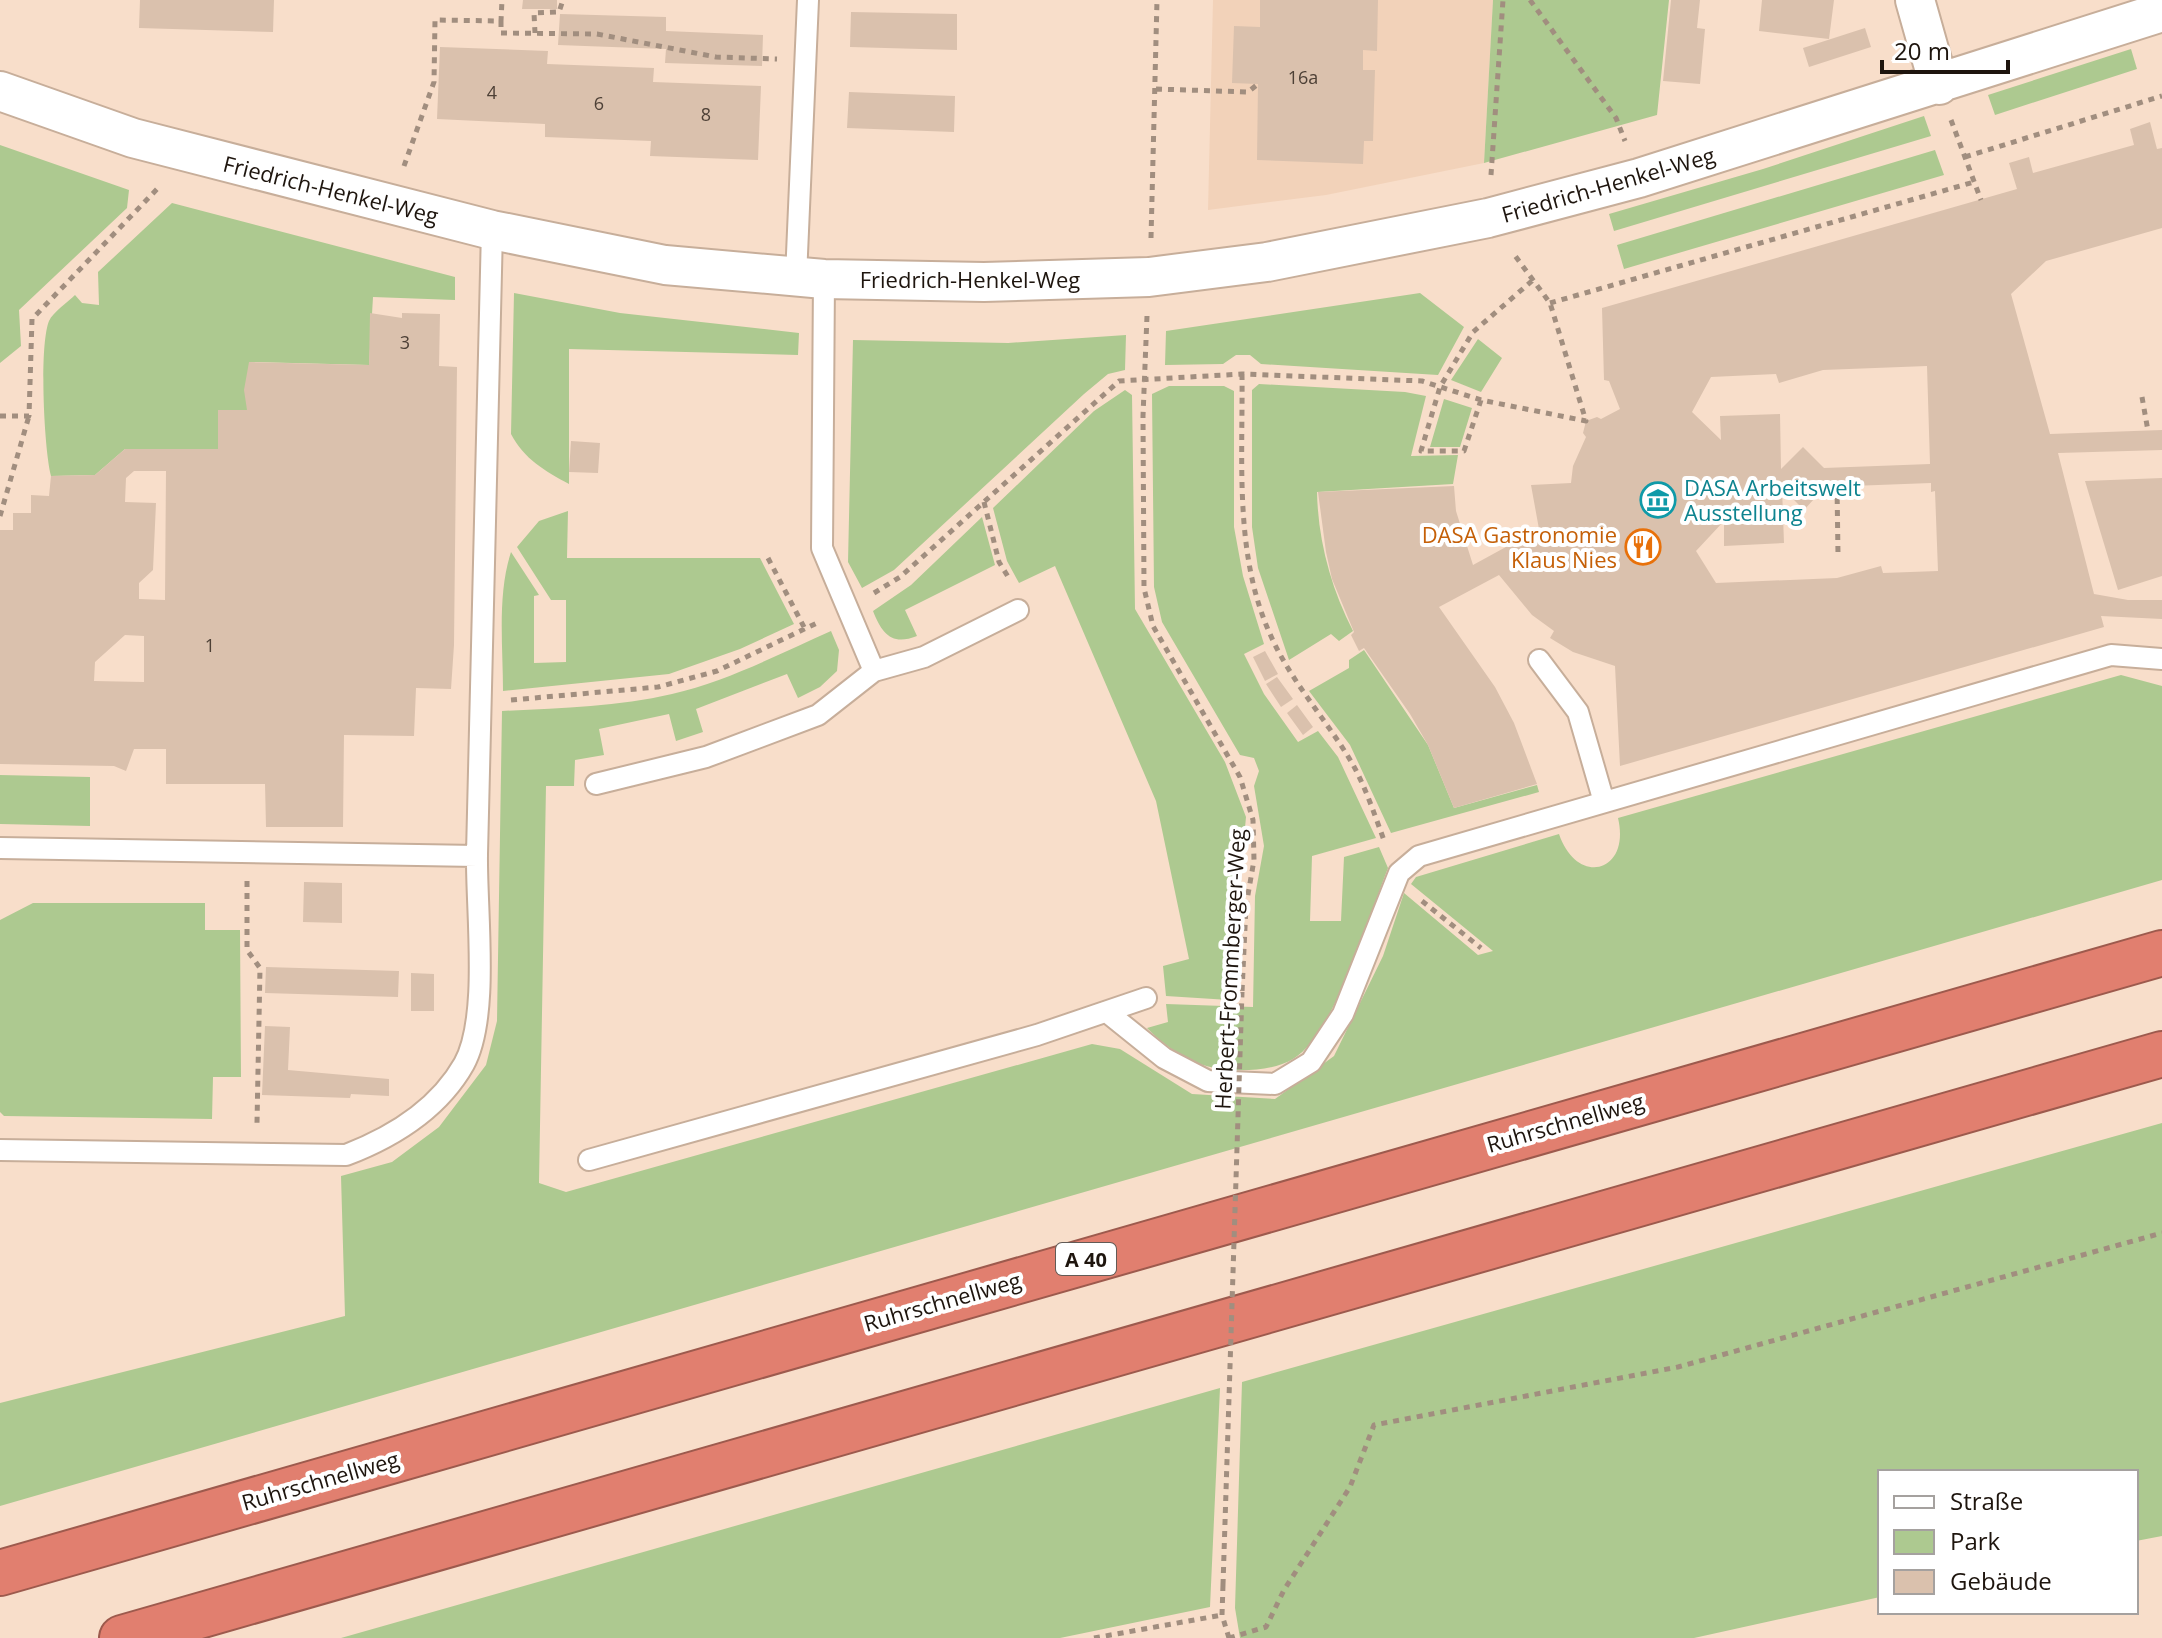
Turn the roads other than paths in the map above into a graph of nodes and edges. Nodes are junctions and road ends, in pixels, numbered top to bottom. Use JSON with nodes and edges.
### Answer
{"nodes":[{"id":1,"x":808,"y":0,"type":"edge"},
{"id":2,"x":1915,"y":0,"type":"edge"},
{"id":3,"x":2162,"y":12,"type":"edge"},
{"id":4,"x":1939,"y":85,"type":"junction"},
{"id":5,"x":0,"y":91,"type":"edge"},
{"id":6,"x":492,"y":230,"type":"junction"},
{"id":7,"x":810,"y":278,"type":"junction"},
{"id":8,"x":1018,"y":610,"type":"road end"},
{"id":9,"x":2162,"y":659,"type":"edge"},
{"id":10,"x":1539,"y":660,"type":"dead end"},
{"id":11,"x":874,"y":671,"type":"junction"},
{"id":12,"x":596,"y":784,"type":"dead end"},
{"id":13,"x":1604,"y":802,"type":"junction"},
{"id":14,"x":0,"y":848,"type":"edge"},
{"id":15,"x":477,"y":856,"type":"junction"},
{"id":16,"x":2162,"y":953,"type":"edge"},
{"id":17,"x":1146,"y":998,"type":"dead end"},
{"id":18,"x":1108,"y":1013,"type":"junction"},
{"id":19,"x":2162,"y":1054,"type":"edge"},
{"id":20,"x":0,"y":1150,"type":"edge"},
{"id":21,"x":589,"y":1160,"type":"dead end"},
{"id":22,"x":0,"y":1573,"type":"edge"},
{"id":23,"x":122,"y":1638,"type":"edge"}],
"edges":[{"from":1,"to":7,"type":"lane"},
{"from":2,"to":4,"type":"street"},
{"from":3,"to":4,"type":"street","name":"Friedrich-Henkel-Weg"},
{"from":4,"to":7,"type":"street","name":"Friedrich-Henkel-Weg"},
{"from":5,"to":6,"type":"street","name":"Friedrich-Henkel-Weg"},
{"from":6,"to":7,"type":"street","name":"Friedrich-Henkel-Weg"},
{"from":6,"to":15,"type":"lane"},
{"from":7,"to":11,"type":"lane"},
{"from":8,"to":11,"type":"lane"},
{"from":9,"to":13,"type":"lane"},
{"from":10,"to":13,"type":"lane"},
{"from":11,"to":12,"type":"lane"},
{"from":13,"to":18,"type":"lane"},
{"from":14,"to":15,"type":"lane"},
{"from":15,"to":20,"type":"lane"},
{"from":16,"to":22,"type":"highway","name":"Ruhrschnellweg","number":"A 40"},
{"from":17,"to":18,"type":"lane"},
{"from":18,"to":21,"type":"lane"},
{"from":19,"to":23,"type":"highway"}]}
